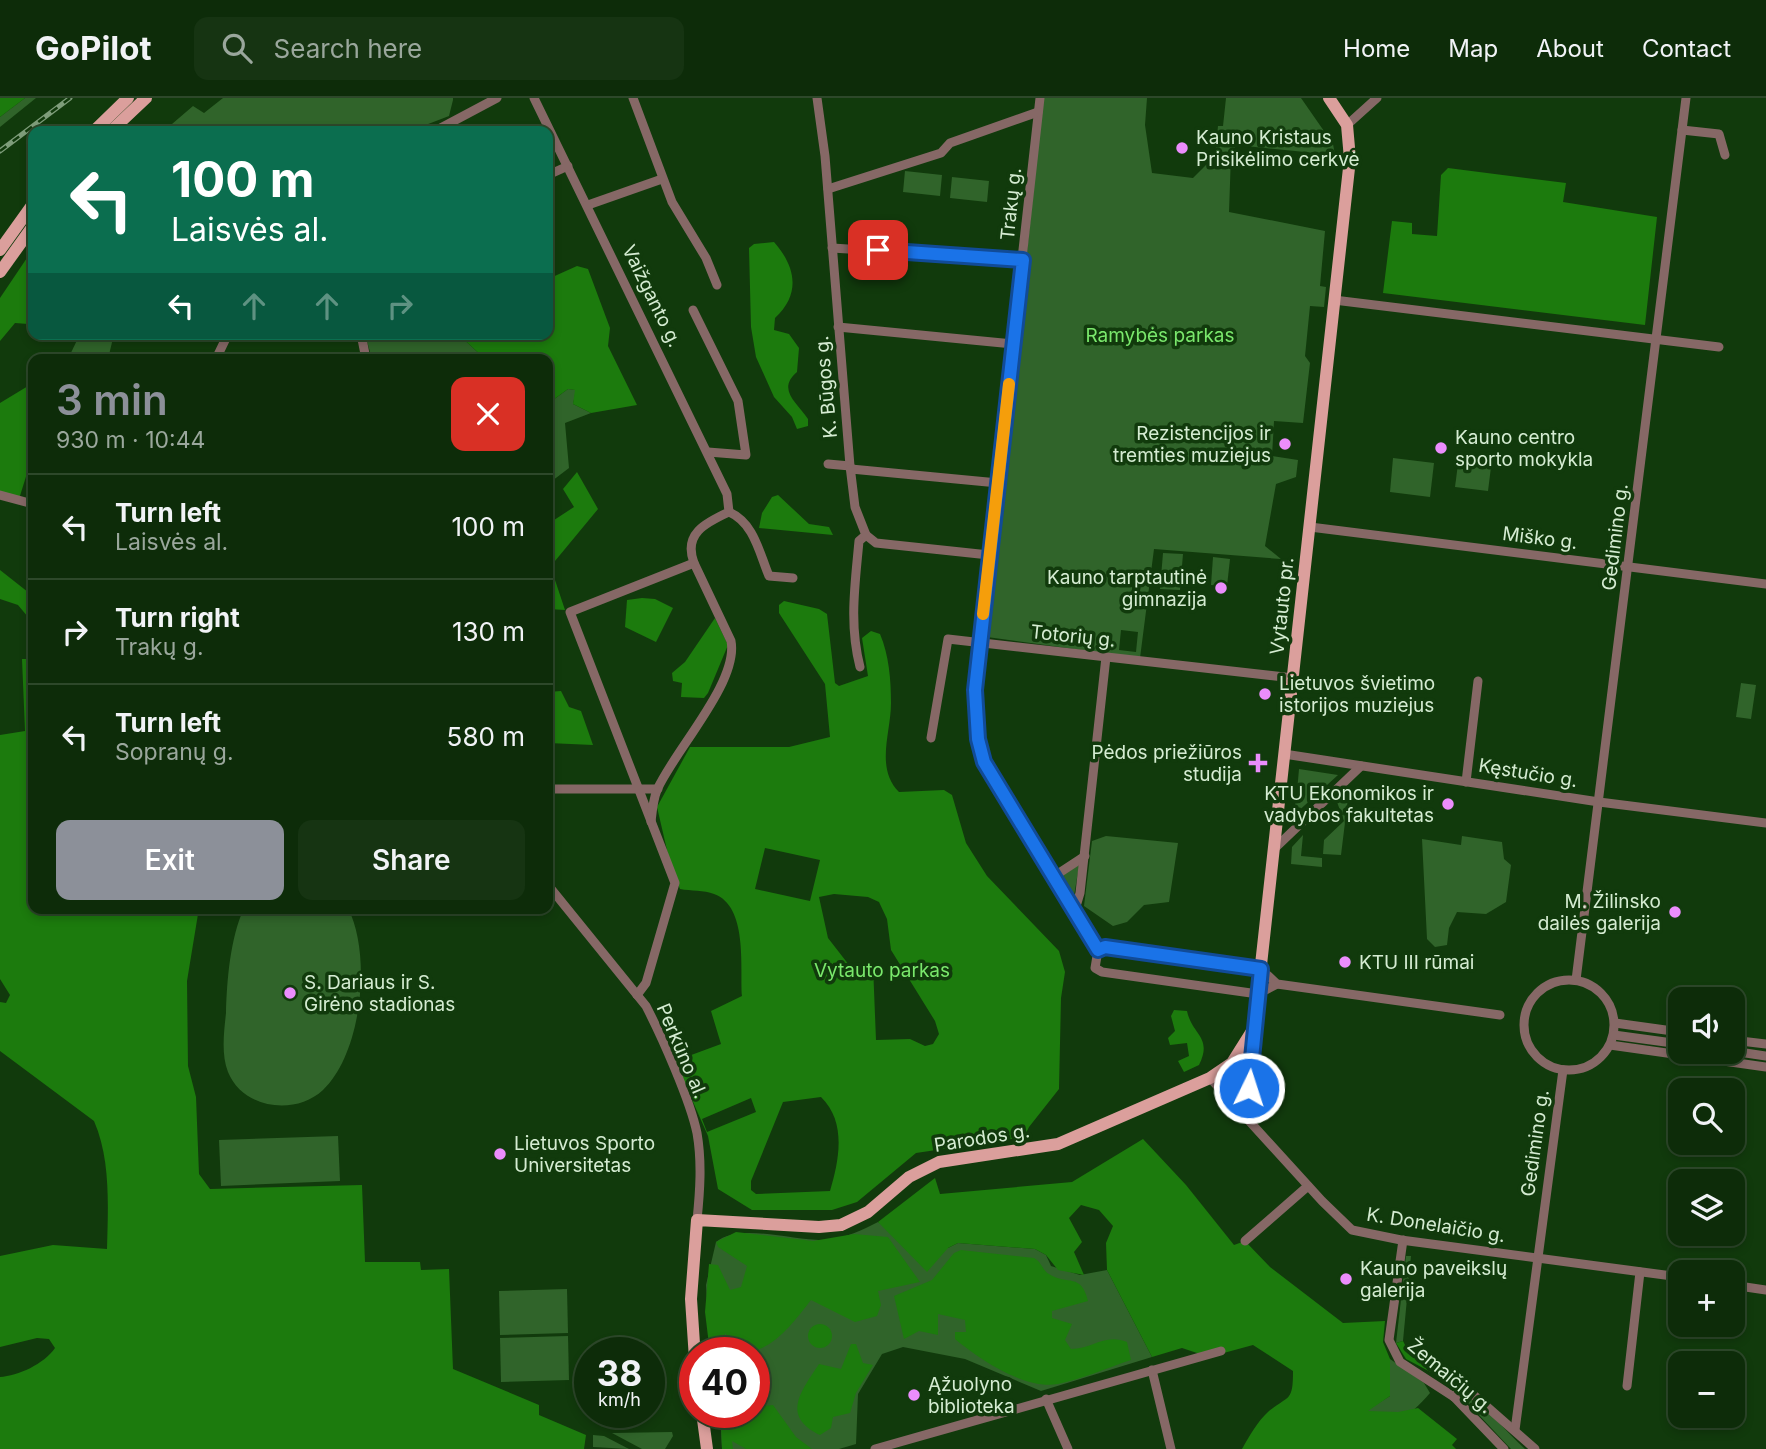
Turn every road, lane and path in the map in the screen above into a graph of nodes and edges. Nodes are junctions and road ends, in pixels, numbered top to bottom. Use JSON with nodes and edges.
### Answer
{"nodes":[{"id":1,"x":128,"y":98,"type":"edge"},
{"id":2,"x":146,"y":98,"type":"edge"},
{"id":3,"x":497,"y":98,"type":"edge"},
{"id":4,"x":534,"y":98,"type":"edge"},
{"id":5,"x":633,"y":98,"type":"edge"},
{"id":6,"x":817,"y":98,"type":"edge"},
{"id":7,"x":1040,"y":98,"type":"edge"},
{"id":8,"x":1329,"y":98,"type":"edge"},
{"id":9,"x":1377,"y":98,"type":"edge"},
{"id":10,"x":1686,"y":98,"type":"edge"},
{"id":11,"x":1038,"y":112,"type":"junction"},
{"id":12,"x":1347,"y":125,"type":"junction"},
{"id":13,"x":99,"y":126,"type":"edge"},
{"id":14,"x":116,"y":126,"type":"edge"},
{"id":15,"x":444,"y":126,"type":"edge"},
{"id":16,"x":548,"y":126,"type":"edge"},
{"id":17,"x":1682,"y":130,"type":"junction"},
{"id":18,"x":553,"y":136,"type":"edge"},
{"id":19,"x":1725,"y":155,"type":"dead end"},
{"id":20,"x":568,"y":166,"type":"junction"},
{"id":21,"x":553,"y":172,"type":"edge"},
{"id":22,"x":662,"y":179,"type":"junction"},
{"id":23,"x":828,"y":190,"type":"junction"},
{"id":24,"x":588,"y":205,"type":"junction"},
{"id":25,"x":28,"y":211,"type":"edge"},
{"id":26,"x":28,"y":233,"type":"edge"},
{"id":27,"x":832,"y":248,"type":"junction"},
{"id":28,"x":0,"y":250,"type":"edge"},
{"id":29,"x":1023,"y":260,"type":"junction"},
{"id":30,"x":0,"y":272,"type":"edge"},
{"id":31,"x":718,"y":285,"type":"dead end"},
{"id":32,"x":1334,"y":300,"type":"junction"},
{"id":33,"x":692,"y":310,"type":"dead end"},
{"id":34,"x":838,"y":327,"type":"junction"},
{"id":35,"x":1656,"y":339,"type":"junction"},
{"id":36,"x":1013,"y":344,"type":"junction"},
{"id":37,"x":1719,"y":347,"type":"dead end"},
{"id":38,"x":708,"y":452,"type":"junction"},
{"id":39,"x":828,"y":464,"type":"dead end"},
{"id":40,"x":850,"y":468,"type":"junction"},
{"id":41,"x":998,"y":483,"type":"junction"},
{"id":42,"x":0,"y":495,"type":"edge"},
{"id":43,"x":28,"y":503,"type":"edge"},
{"id":44,"x":729,"y":512,"type":"junction"},
{"id":45,"x":1310,"y":527,"type":"junction"},
{"id":46,"x":866,"y":536,"type":"junction"},
{"id":47,"x":989,"y":555,"type":"junction"},
{"id":48,"x":694,"y":563,"type":"junction"},
{"id":49,"x":1629,"y":567,"type":"junction"},
{"id":50,"x":793,"y":578,"type":"dead end"},
{"id":51,"x":1766,"y":584,"type":"edge"},
{"id":52,"x":979,"y":643,"type":"junction"},
{"id":53,"x":1106,"y":657,"type":"junction"},
{"id":54,"x":860,"y":667,"type":"dead end"},
{"id":55,"x":1293,"y":678,"type":"junction"},
{"id":56,"x":1478,"y":681,"type":"dead end"},
{"id":57,"x":931,"y":738,"type":"dead end"},
{"id":58,"x":1284,"y":754,"type":"junction"},
{"id":59,"x":1362,"y":766,"type":"junction"},
{"id":60,"x":1466,"y":782,"type":"junction"},
{"id":61,"x":553,"y":789,"type":"edge"},
{"id":62,"x":637,"y":789,"type":"junction"},
{"id":63,"x":658,"y":789,"type":"junction"},
{"id":64,"x":1599,"y":802,"type":"junction"},
{"id":65,"x":1766,"y":823,"type":"edge"},
{"id":66,"x":650,"y":824,"type":"junction"},
{"id":67,"x":1274,"y":849,"type":"junction"},
{"id":68,"x":1085,"y":856,"type":"junction"},
{"id":69,"x":1052,"y":877,"type":"junction"},
{"id":70,"x":553,"y":891,"type":"edge"},
{"id":71,"x":1071,"y":906,"type":"junction"},
{"id":72,"x":1098,"y":950,"type":"junction"},
{"id":73,"x":1261,"y":969,"type":"junction"},
{"id":74,"x":1576,"y":980,"type":"junction"},
{"id":75,"x":1277,"y":984,"type":"junction"},
{"id":76,"x":1258,"y":994,"type":"junction"},
{"id":77,"x":637,"y":995,"type":"junction"},
{"id":78,"x":1500,"y":1015,"type":"dead end"},
{"id":79,"x":1615,"y":1023,"type":"junction"},
{"id":80,"x":1254,"y":1028,"type":"junction"},
{"id":81,"x":1668,"y":1030,"type":"edge"},
{"id":82,"x":1614,"y":1035,"type":"junction"},
{"id":83,"x":1668,"y":1042,"type":"edge"},
{"id":84,"x":1745,"y":1042,"type":"edge"},
{"id":85,"x":1766,"y":1044,"type":"edge"},
{"id":86,"x":1610,"y":1045,"type":"junction"},
{"id":87,"x":1745,"y":1053,"type":"edge"},
{"id":88,"x":1766,"y":1056,"type":"edge"},
{"id":89,"x":1766,"y":1067,"type":"edge"},
{"id":90,"x":1563,"y":1070,"type":"junction"},
{"id":91,"x":1210,"y":1078,"type":"junction"},
{"id":92,"x":1253,"y":1123,"type":"junction"},
{"id":93,"x":1308,"y":1186,"type":"junction"},
{"id":94,"x":697,"y":1220,"type":"junction"},
{"id":95,"x":1403,"y":1240,"type":"junction"},
{"id":96,"x":1245,"y":1241,"type":"dead end"},
{"id":97,"x":1537,"y":1257,"type":"junction"},
{"id":98,"x":1640,"y":1272,"type":"junction"},
{"id":99,"x":1668,"y":1276,"type":"edge"},
{"id":100,"x":1745,"y":1287,"type":"edge"},
{"id":101,"x":1766,"y":1290,"type":"edge"},
{"id":102,"x":694,"y":1337,"type":"edge"},
{"id":103,"x":1221,"y":1351,"type":"dead end"},
{"id":104,"x":1152,"y":1370,"type":"junction"},
{"id":105,"x":1626,"y":1386,"type":"dead end"},
{"id":106,"x":1454,"y":1397,"type":"junction"},
{"id":107,"x":1046,"y":1399,"type":"junction"},
{"id":108,"x":704,"y":1428,"type":"edge"},
{"id":109,"x":1515,"y":1430,"type":"junction"},
{"id":110,"x":707,"y":1449,"type":"edge"},
{"id":111,"x":875,"y":1449,"type":"edge"},
{"id":112,"x":1068,"y":1449,"type":"edge"},
{"id":113,"x":1171,"y":1449,"type":"edge"},
{"id":114,"x":1504,"y":1449,"type":"edge"},
{"id":115,"x":1535,"y":1449,"type":"edge"}],
"edges":[{"from":1,"to":13,"type":"main road"},
{"from":2,"to":14,"type":"main road"},
{"from":3,"to":15,"type":"street"},
{"from":4,"to":16,"type":"street","name":"Vaižganto g."},
{"from":5,"to":22,"type":"street"},
{"from":6,"to":23,"type":"street","name":"K. Būgos g."},
{"from":7,"to":11,"type":"street","name":"Trakų g."},
{"from":8,"to":12,"type":"main road","name":"Vytauto pr."},
{"from":9,"to":12,"type":"street"},
{"from":10,"to":17,"type":"street","name":"Gedimino g."},
{"from":11,"to":23,"type":"street"},
{"from":11,"to":29,"type":"street","name":"Trakų g."},
{"from":12,"to":32,"type":"main road","name":"Vytauto pr."},
{"from":17,"to":19,"type":"street"},
{"from":17,"to":35,"type":"street","name":"Gedimino g."},
{"from":18,"to":20,"type":"street","name":"Vaižganto g."},
{"from":20,"to":21,"type":"street"},
{"from":20,"to":24,"type":"street","name":"Vaižganto g."},
{"from":22,"to":24,"type":"street"},
{"from":22,"to":31,"type":"street"},
{"from":23,"to":27,"type":"street","name":"K. Būgos g."},
{"from":24,"to":38,"type":"street","name":"Vaižganto g."},
{"from":25,"to":28,"type":"main road"},
{"from":26,"to":30,"type":"main road"},
{"from":27,"to":29,"type":"street"},
{"from":27,"to":34,"type":"street","name":"K. Būgos g."},
{"from":29,"to":36,"type":"street","name":"Trakų g."},
{"from":32,"to":35,"type":"street"},
{"from":32,"to":45,"type":"main road","name":"Vytauto pr."},
{"from":33,"to":38,"type":"street"},
{"from":34,"to":36,"type":"street"},
{"from":34,"to":40,"type":"street","name":"K. Būgos g."},
{"from":35,"to":37,"type":"street"},
{"from":35,"to":49,"type":"street","name":"Gedimino g."},
{"from":36,"to":41,"type":"street","name":"Trakų g."},
{"from":38,"to":44,"type":"street","name":"Vaižganto g."},
{"from":39,"to":40,"type":"street"},
{"from":40,"to":41,"type":"street"},
{"from":40,"to":46,"type":"street","name":"K. Būgos g."},
{"from":41,"to":47,"type":"street","name":"Trakų g."},
{"from":42,"to":43,"type":"street"},
{"from":44,"to":48,"type":"street"},
{"from":44,"to":50,"type":"street"},
{"from":45,"to":49,"type":"street","name":"Miško g."},
{"from":45,"to":55,"type":"main road","name":"Vytauto pr."},
{"from":46,"to":47,"type":"street"},
{"from":46,"to":54,"type":"street"},
{"from":47,"to":52,"type":"street","name":"Trakų g."},
{"from":48,"to":62,"type":"street"},
{"from":48,"to":63,"type":"street"},
{"from":49,"to":51,"type":"street","name":"Miško g."},
{"from":49,"to":64,"type":"street","name":"Gedimino g."},
{"from":52,"to":53,"type":"street","name":"Totorių g."},
{"from":52,"to":57,"type":"street","name":"Totorių g."},
{"from":52,"to":69,"type":"street","name":"Trakų g."},
{"from":53,"to":55,"type":"street","name":"Totorių g."},
{"from":53,"to":68,"type":"street"},
{"from":55,"to":58,"type":"main road","name":"Vytauto pr."},
{"from":56,"to":60,"type":"street"},
{"from":58,"to":59,"type":"street","name":"Kęstučio g."},
{"from":58,"to":67,"type":"main road","name":"Vytauto pr."},
{"from":59,"to":60,"type":"street","name":"Kęstučio g."},
{"from":59,"to":67,"type":"street"},
{"from":60,"to":64,"type":"street","name":"Kęstučio g."},
{"from":61,"to":62,"type":"street"},
{"from":62,"to":63,"type":"street"},
{"from":62,"to":66,"type":"street"},
{"from":63,"to":66,"type":"street"},
{"from":64,"to":65,"type":"street","name":"Kęstučio g."},
{"from":64,"to":74,"type":"street","name":"Gedimino g."},
{"from":66,"to":77,"type":"street"},
{"from":67,"to":73,"type":"main road","name":"Vytauto pr."},
{"from":68,"to":69,"type":"street"},
{"from":68,"to":71,"type":"street"},
{"from":69,"to":71,"type":"street","name":"Trakų g."},
{"from":70,"to":77,"type":"street","name":"Perkūno al."},
{"from":71,"to":72,"type":"street","name":"Trakų g."},
{"from":72,"to":73,"type":"street"},
{"from":72,"to":76,"type":"street","name":"Trakų g."},
{"from":73,"to":75,"type":"street"},
{"from":73,"to":76,"type":"main road","name":"Vytauto pr."},
{"from":74,"to":79,"type":"street"},
{"from":74,"to":90,"type":"street"},
{"from":75,"to":76,"type":"street"},
{"from":75,"to":78,"type":"street"},
{"from":76,"to":80,"type":"main road","name":"Vytauto pr."},
{"from":77,"to":94,"type":"street","name":"Perkūno al."},
{"from":79,"to":81,"type":"street"},
{"from":79,"to":82,"type":"street"},
{"from":80,"to":91,"type":"main road","name":"Parodos g."},
{"from":80,"to":92,"type":"street","name":"Vytauto pr."},
{"from":82,"to":83,"type":"street"},
{"from":82,"to":86,"type":"street"},
{"from":84,"to":85,"type":"street"},
{"from":86,"to":89,"type":"street"},
{"from":86,"to":90,"type":"street"},
{"from":87,"to":88,"type":"street"},
{"from":90,"to":97,"type":"street","name":"Gedimino g."},
{"from":91,"to":92,"type":"street","name":"K. Donelaičio g."},
{"from":91,"to":94,"type":"main road","name":"Parodos g."},
{"from":92,"to":93,"type":"street","name":"K. Donelaičio g."},
{"from":93,"to":95,"type":"street","name":"K. Donelaičio g."},
{"from":93,"to":96,"type":"street"},
{"from":94,"to":102,"type":"main road"},
{"from":95,"to":97,"type":"street","name":"K. Donelaičio g."},
{"from":95,"to":106,"type":"street","name":"Žemaičių g."},
{"from":97,"to":98,"type":"street","name":"K. Donelaičio g."},
{"from":97,"to":109,"type":"street","name":"Gedimino g."},
{"from":98,"to":99,"type":"street","name":"K. Donelaičio g."},
{"from":98,"to":105,"type":"street"},
{"from":100,"to":101,"type":"street"},
{"from":103,"to":104,"type":"street"},
{"from":104,"to":107,"type":"street"},
{"from":104,"to":113,"type":"street"},
{"from":106,"to":109,"type":"street"},
{"from":106,"to":114,"type":"street","name":"Žemaičių g."},
{"from":107,"to":111,"type":"street"},
{"from":107,"to":112,"type":"street"},
{"from":108,"to":110,"type":"main road"},
{"from":109,"to":115,"type":"street"}]}
